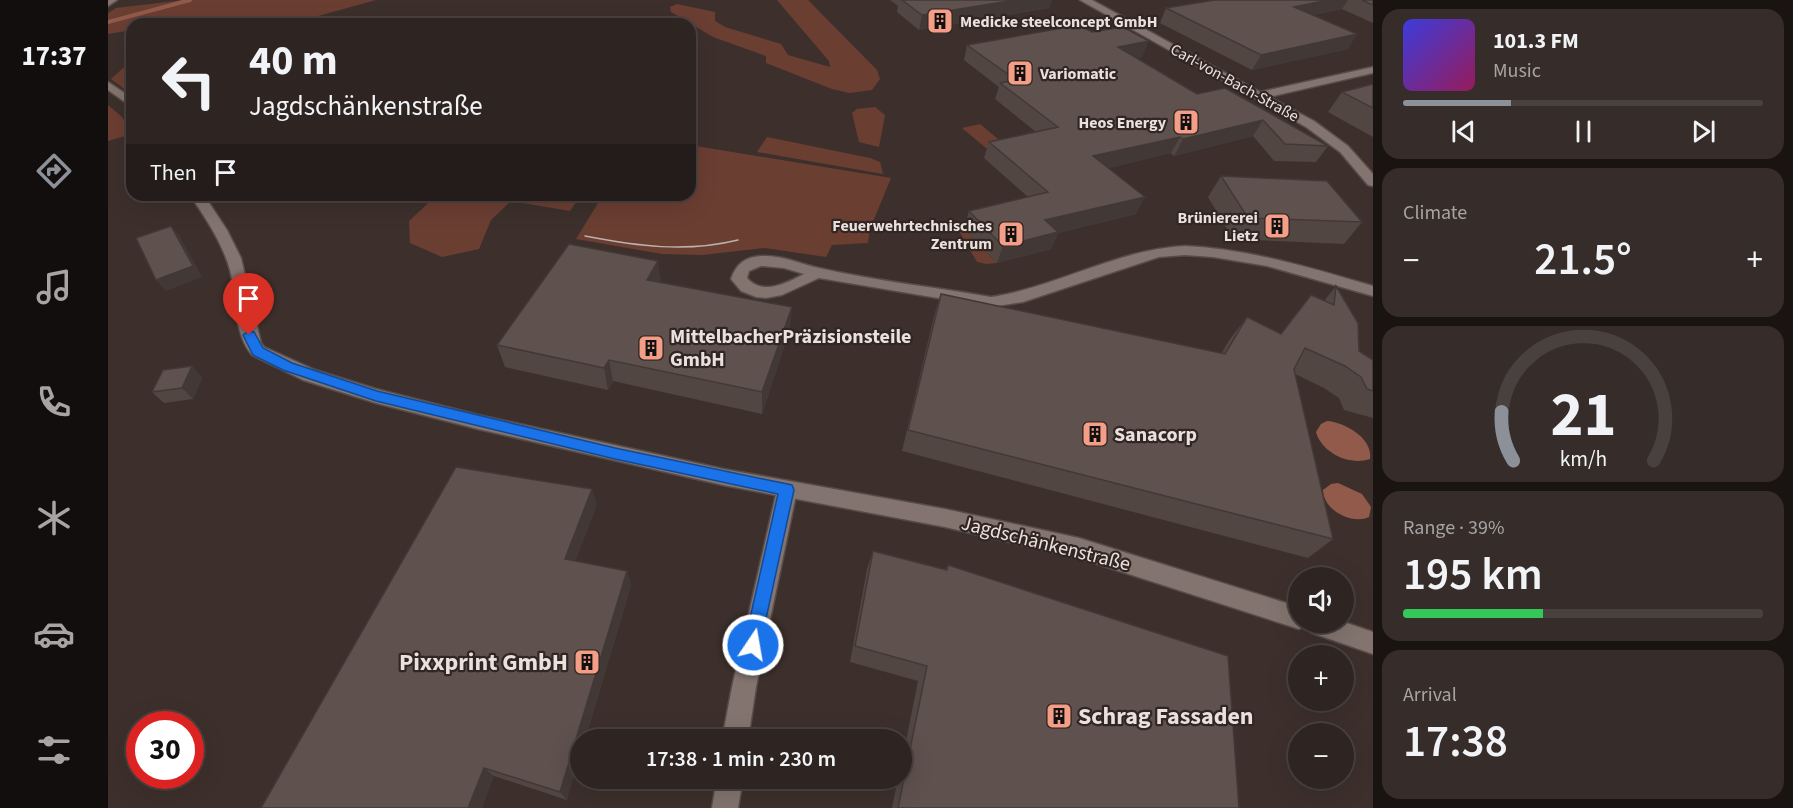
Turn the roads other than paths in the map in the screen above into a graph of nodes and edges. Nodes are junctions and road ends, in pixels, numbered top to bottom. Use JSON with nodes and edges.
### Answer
{"nodes":[{"id":1,"x":112,"y":0,"type":"edge"},
{"id":2,"x":1085,"y":0,"type":"edge"},
{"id":3,"x":108,"y":3,"type":"edge"},
{"id":4,"x":1373,"y":70,"type":"edge"},
{"id":5,"x":108,"y":86,"type":"edge"},
{"id":6,"x":1262,"y":96,"type":"junction"},
{"id":7,"x":126,"y":100,"type":"edge"},
{"id":8,"x":1373,"y":182,"type":"edge"},
{"id":9,"x":201,"y":201,"type":"edge"},
{"id":10,"x":818,"y":273,"type":"dead end"},
{"id":11,"x":1373,"y":291,"type":"edge"},
{"id":12,"x":787,"y":490,"type":"junction"},
{"id":13,"x":1288,"y":614,"type":"edge"},
{"id":14,"x":1344,"y":633,"type":"edge"},
{"id":15,"x":1373,"y":643,"type":"edge"},
{"id":16,"x":737,"y":729,"type":"edge"},
{"id":17,"x":728,"y":789,"type":"edge"},
{"id":18,"x":725,"y":808,"type":"edge"}],
"edges":[{"from":1,"to":3,"type":"street"},
{"from":2,"to":6,"type":"street","name":"Carl-von-Bach-Straße"},
{"from":4,"to":6,"type":"street"},
{"from":5,"to":7,"type":"street"},
{"from":6,"to":8,"type":"street","name":"Carl-von-Bach-Straße"},
{"from":9,"to":12,"type":"street","name":"Jagdschänkenstraße"},
{"from":10,"to":11,"type":"street"},
{"from":12,"to":13,"type":"street","name":"Jagdschänkenstraße"},
{"from":12,"to":16,"type":"street"},
{"from":14,"to":15,"type":"street"},
{"from":17,"to":18,"type":"street"}]}
